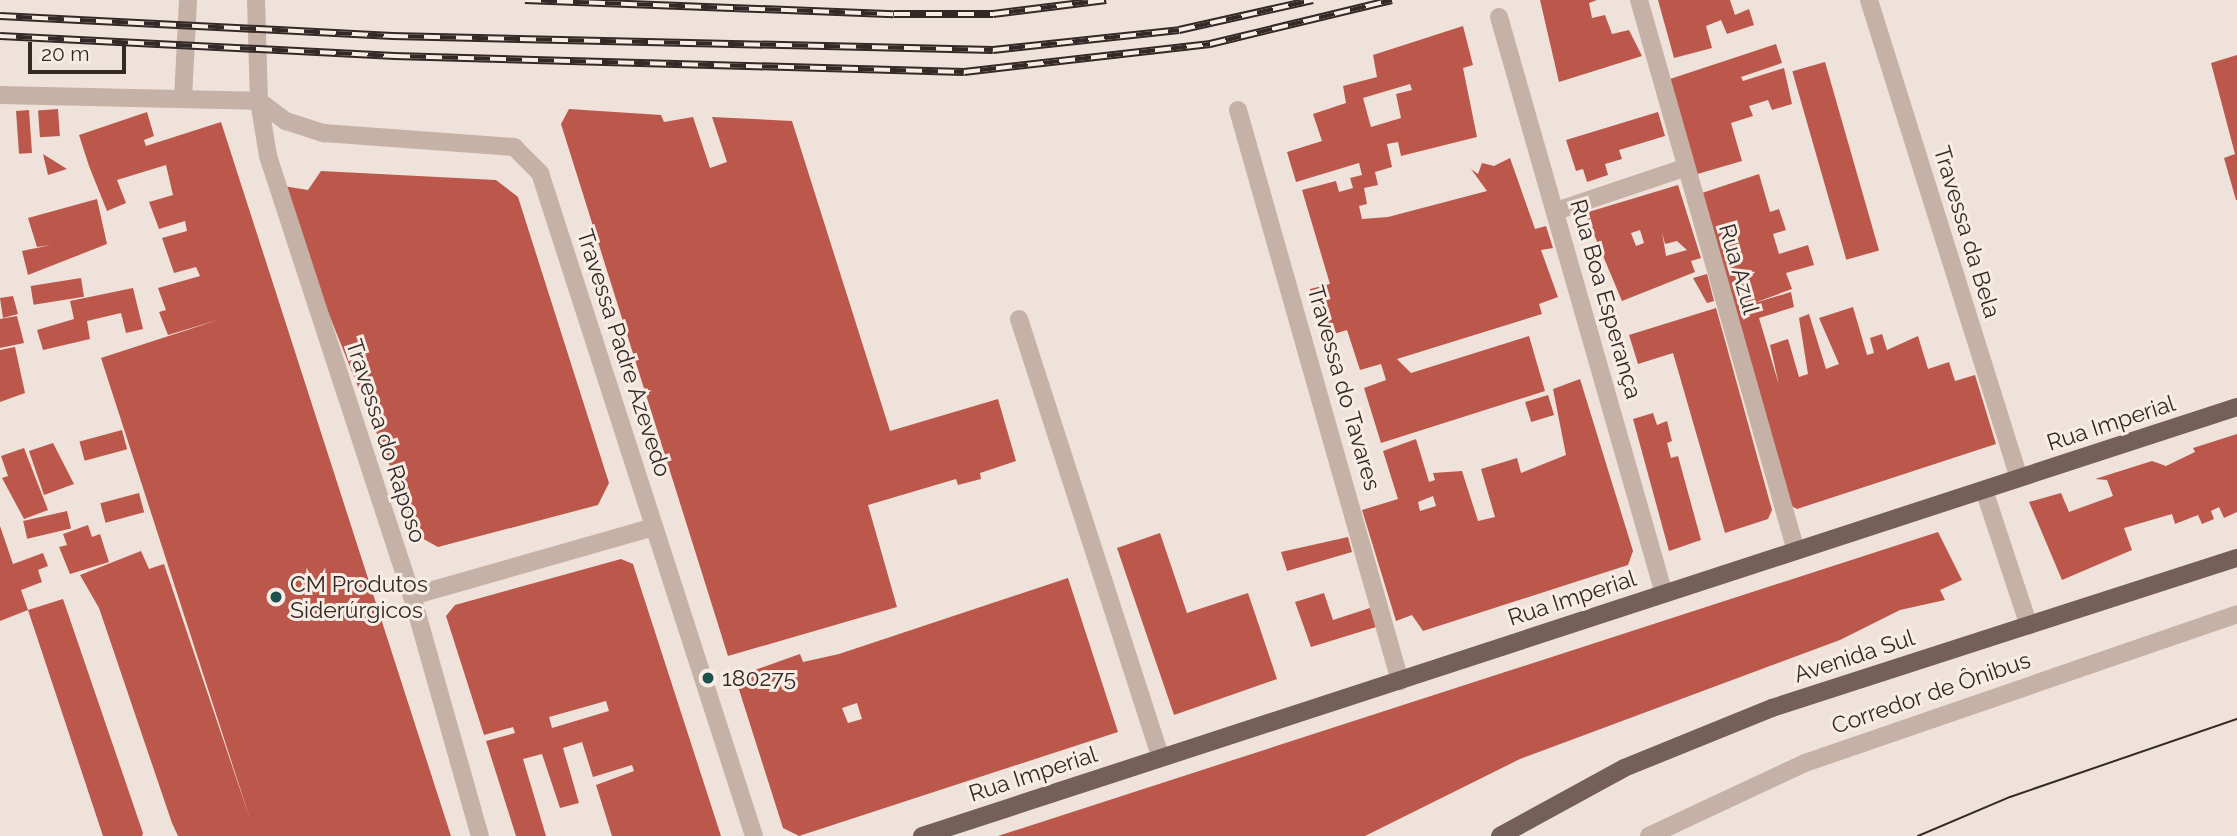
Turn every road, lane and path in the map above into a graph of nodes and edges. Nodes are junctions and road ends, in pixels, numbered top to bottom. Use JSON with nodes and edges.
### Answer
{"nodes":[{"id":1,"x":188,"y":0,"type":"edge"},
{"id":2,"x":256,"y":0,"type":"edge"},
{"id":3,"x":1639,"y":0,"type":"edge"},
{"id":4,"x":1869,"y":0,"type":"edge"},
{"id":5,"x":1499,"y":17,"type":"dead end"},
{"id":6,"x":0,"y":95,"type":"edge"},
{"id":7,"x":183,"y":99,"type":"junction"},
{"id":8,"x":259,"y":101,"type":"junction"},
{"id":9,"x":1238,"y":110,"type":"dead end"},
{"id":10,"x":1684,"y":168,"type":"junction"},
{"id":11,"x":1556,"y":211,"type":"junction"},
{"id":12,"x":1019,"y":319,"type":"dead end"},
{"id":13,"x":2237,"y":407,"type":"edge"},
{"id":14,"x":2020,"y":478,"type":"junction"},
{"id":15,"x":1984,"y":490,"type":"junction"},
{"id":16,"x":654,"y":527,"type":"junction"},
{"id":17,"x":1796,"y":551,"type":"junction"},
{"id":18,"x":2237,"y":558,"type":"edge"},
{"id":19,"x":1664,"y":594,"type":"junction"},
{"id":20,"x":412,"y":596,"type":"junction"},
{"id":21,"x":2237,"y":614,"type":"edge"},
{"id":22,"x":2029,"y":626,"type":"junction"},
{"id":23,"x":1400,"y":681,"type":"junction"},
{"id":24,"x":1161,"y":758,"type":"junction"},
{"id":25,"x":480,"y":836,"type":"edge"},
{"id":26,"x":754,"y":836,"type":"edge"},
{"id":27,"x":922,"y":836,"type":"edge"},
{"id":28,"x":1500,"y":836,"type":"edge"},
{"id":29,"x":1648,"y":836,"type":"edge"}],
"edges":[{"from":1,"to":7,"type":"street"},
{"from":2,"to":8,"type":"street","name":"Travessa do Raposo"},
{"from":3,"to":10,"type":"street","name":"Rua Azul"},
{"from":4,"to":14,"type":"street","name":"Travessa da Bela"},
{"from":5,"to":11,"type":"street","name":"Rua Boa Esperança"},
{"from":6,"to":7,"type":"street"},
{"from":7,"to":8,"type":"street"},
{"from":8,"to":16,"type":"street","name":"Travessa Padre Azevedo"},
{"from":8,"to":20,"type":"street","name":"Travessa do Raposo"},
{"from":9,"to":23,"type":"street","name":"Travessa do Tavares"},
{"from":10,"to":11,"type":"street"},
{"from":10,"to":17,"type":"street","name":"Rua Azul"},
{"from":11,"to":19,"type":"street","name":"Rua Boa Esperança"},
{"from":12,"to":24,"type":"street"},
{"from":13,"to":14,"type":"main road","name":"Rua Imperial"},
{"from":14,"to":15,"type":"main road","name":"Rua Imperial"},
{"from":15,"to":17,"type":"main road","name":"Rua Imperial"},
{"from":15,"to":22,"type":"street"},
{"from":16,"to":20,"type":"street"},
{"from":16,"to":26,"type":"street","name":"Travessa Padre Azevedo"},
{"from":17,"to":19,"type":"main road","name":"Rua Imperial"},
{"from":18,"to":22,"type":"main road","name":"Avenida Sul"},
{"from":19,"to":23,"type":"main road","name":"Rua Imperial"},
{"from":20,"to":25,"type":"street","name":"Travessa do Raposo"},
{"from":21,"to":29,"type":"street","name":"Corredor de Ônibus"},
{"from":22,"to":28,"type":"main road","name":"Avenida Sul"},
{"from":23,"to":24,"type":"main road","name":"Rua Imperial"},
{"from":24,"to":27,"type":"main road","name":"Rua Imperial"}]}
